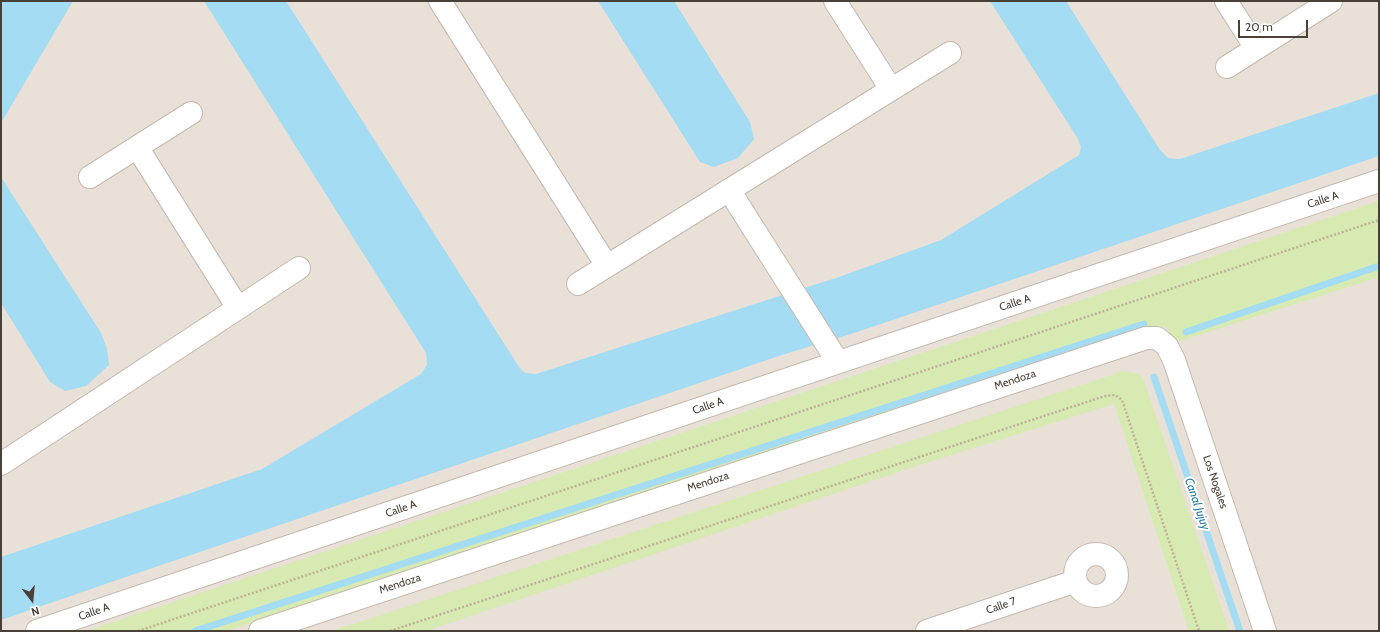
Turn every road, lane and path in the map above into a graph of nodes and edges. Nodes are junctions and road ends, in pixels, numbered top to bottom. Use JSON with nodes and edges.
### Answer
{"nodes":[{"id":1,"x":440,"y":1,"type":"edge"},
{"id":2,"x":835,"y":1,"type":"edge"},
{"id":3,"x":1226,"y":1,"type":"edge"},
{"id":4,"x":1331,"y":1,"type":"edge"},
{"id":5,"x":1256,"y":48,"type":"junction"},
{"id":6,"x":950,"y":53,"type":"dead end"},
{"id":7,"x":1227,"y":67,"type":"dead end"},
{"id":8,"x":891,"y":89,"type":"junction"},
{"id":9,"x":191,"y":113,"type":"dead end"},
{"id":10,"x":137,"y":147,"type":"junction"},
{"id":11,"x":90,"y":177,"type":"dead end"},
{"id":12,"x":1379,"y":181,"type":"edge"},
{"id":13,"x":729,"y":190,"type":"junction"},
{"id":14,"x":1379,"y":220,"type":"edge"},
{"id":15,"x":607,"y":266,"type":"junction"},
{"id":16,"x":299,"y":268,"type":"dead end"},
{"id":17,"x":578,"y":284,"type":"dead end"},
{"id":18,"x":238,"y":308,"type":"junction"},
{"id":19,"x":1157,"y":338,"type":"joint"},
{"id":20,"x":838,"y":362,"type":"junction"},
{"id":21,"x":1,"y":464,"type":"edge"},
{"id":22,"x":1076,"y":581,"type":"dead end"},
{"id":23,"x":37,"y":631,"type":"edge"},
{"id":24,"x":138,"y":631,"type":"edge"},
{"id":25,"x":260,"y":631,"type":"edge"},
{"id":26,"x":390,"y":631,"type":"edge"},
{"id":27,"x":927,"y":631,"type":"edge"},
{"id":28,"x":1199,"y":631,"type":"edge"},
{"id":29,"x":1265,"y":631,"type":"edge"}],
"edges":[{"from":1,"to":15,"type":"street"},
{"from":2,"to":8,"type":"street"},
{"from":3,"to":5,"type":"street"},
{"from":4,"to":5,"type":"street"},
{"from":5,"to":7,"type":"street"},
{"from":6,"to":8,"type":"street"},
{"from":8,"to":13,"type":"street"},
{"from":9,"to":10,"type":"street"},
{"from":10,"to":11,"type":"street"},
{"from":10,"to":18,"type":"street"},
{"from":12,"to":20,"type":"street","name":"Calle A"},
{"from":13,"to":15,"type":"street"},
{"from":13,"to":20,"type":"street"},
{"from":14,"to":24,"type":"path"},
{"from":15,"to":17,"type":"street"},
{"from":16,"to":18,"type":"street"},
{"from":18,"to":21,"type":"street"},
{"from":19,"to":25,"type":"street","name":"Mendoza"},
{"from":19,"to":29,"type":"street","name":"Los Nogales"},
{"from":20,"to":23,"type":"street","name":"Calle A"},
{"from":22,"to":27,"type":"street","name":"Calle 7"},
{"from":26,"to":28,"type":"path"}]}
